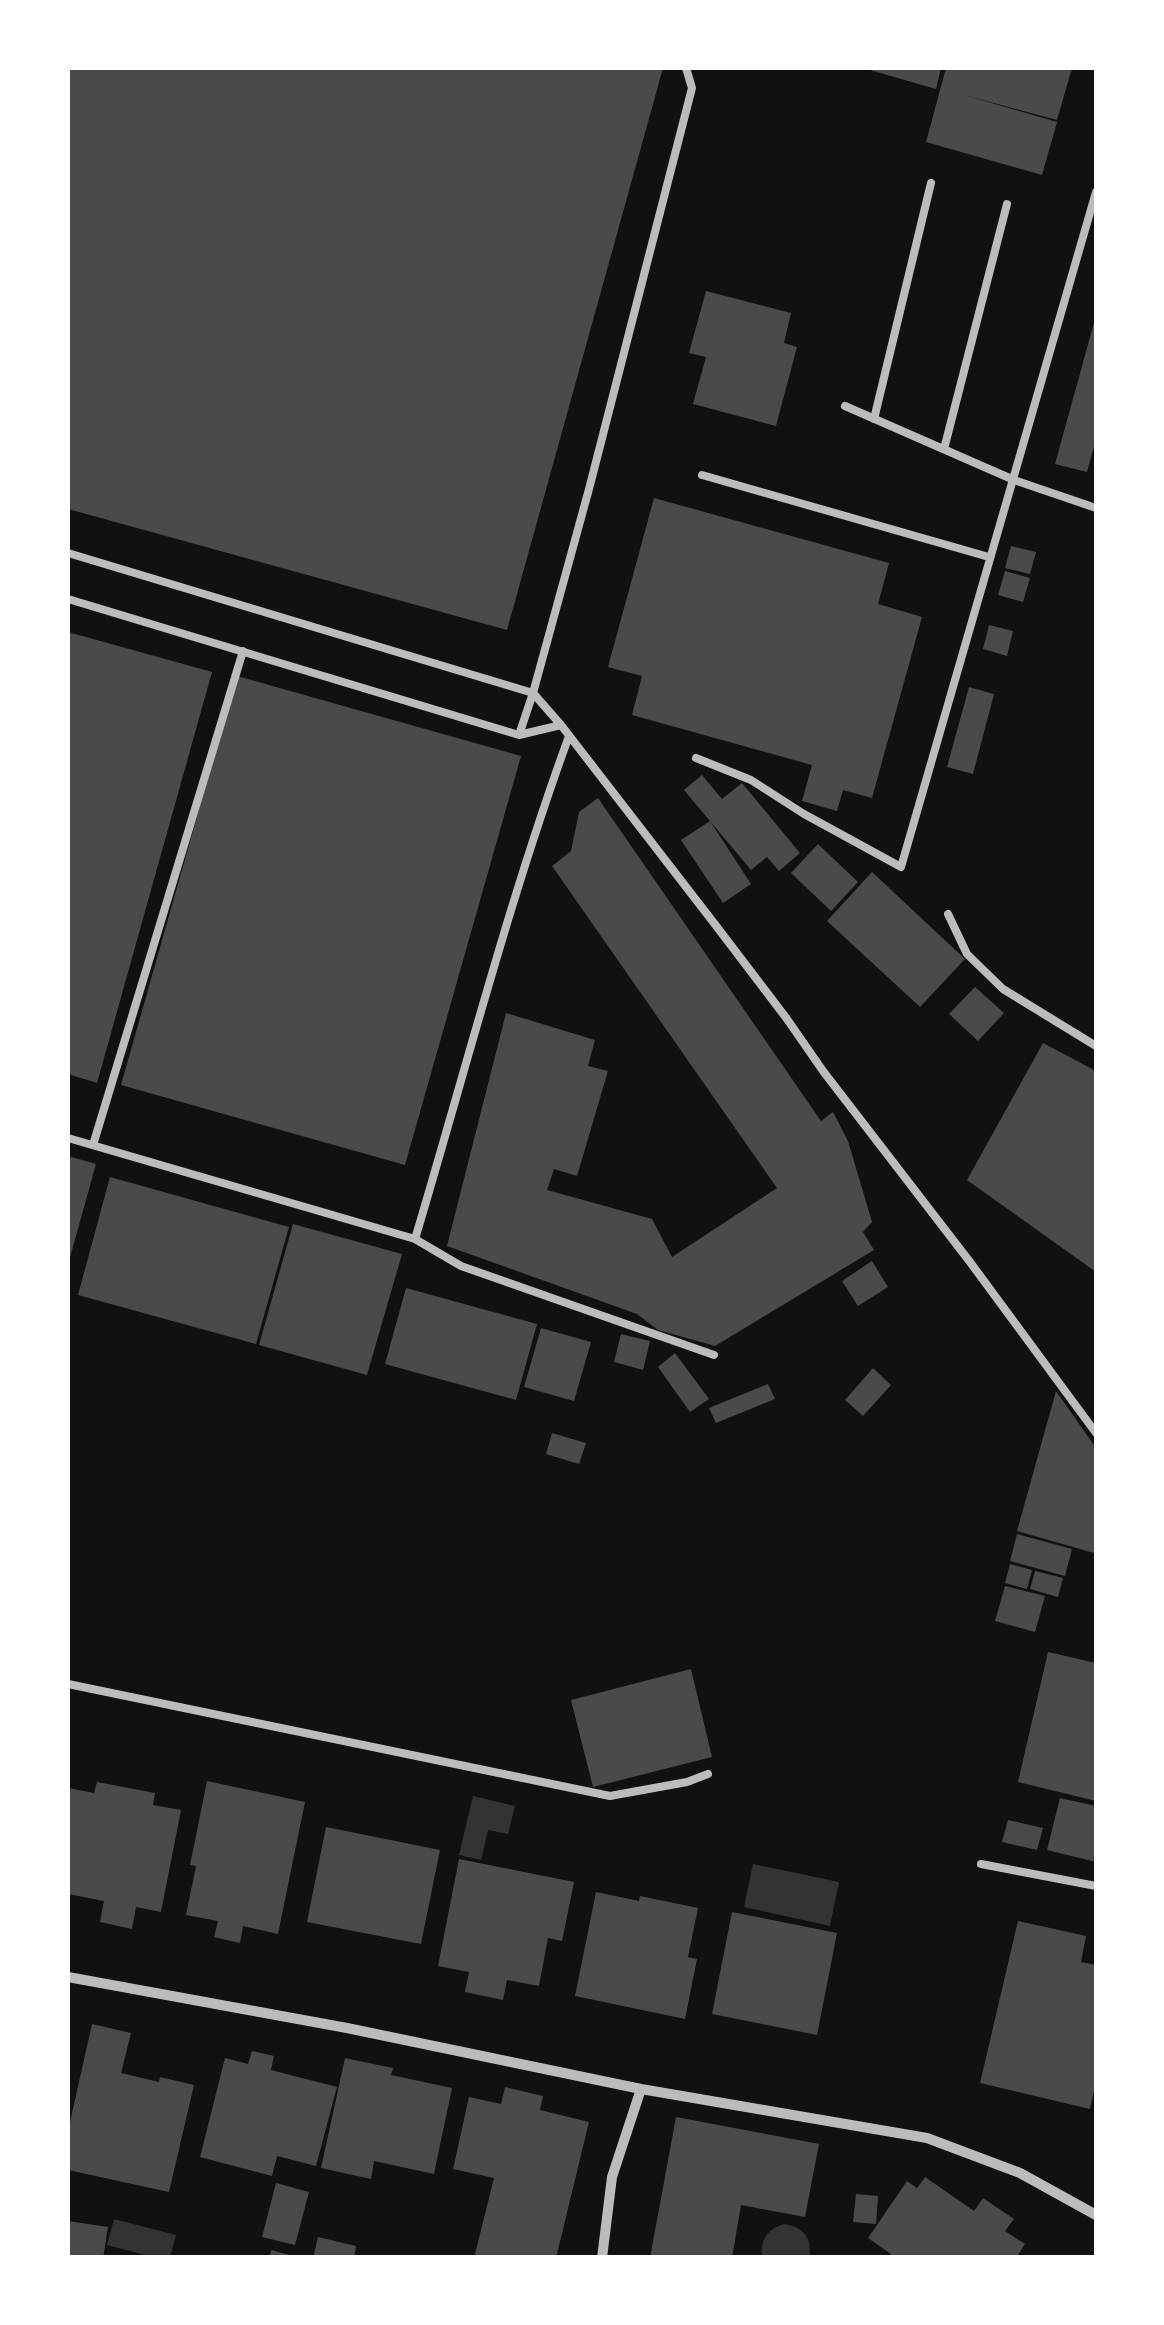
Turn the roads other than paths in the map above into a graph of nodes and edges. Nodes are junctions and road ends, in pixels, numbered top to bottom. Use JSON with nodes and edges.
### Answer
{"nodes":[{"id":1,"x":686,"y":68,"type":"edge"},
{"id":2,"x":931,"y":183,"type":"dead end"},
{"id":3,"x":1096,"y":192,"type":"edge"},
{"id":4,"x":1007,"y":204,"type":"dead end"},
{"id":5,"x":846,"y":406,"type":"dead end"},
{"id":6,"x":874,"y":419,"type":"junction"},
{"id":7,"x":944,"y":449,"type":"junction"},
{"id":8,"x":702,"y":475,"type":"dead end"},
{"id":9,"x":1014,"y":480,"type":"junction"},
{"id":10,"x":1096,"y":508,"type":"edge"},
{"id":11,"x":68,"y":552,"type":"edge"},
{"id":12,"x":990,"y":557,"type":"junction"},
{"id":13,"x":68,"y":598,"type":"edge"},
{"id":14,"x":243,"y":651,"type":"junction"},
{"id":15,"x":533,"y":693,"type":"junction"},
{"id":16,"x":561,"y":725,"type":"junction"},
{"id":17,"x":519,"y":735,"type":"junction"},
{"id":18,"x":569,"y":736,"type":"junction"},
{"id":19,"x":696,"y":758,"type":"dead end"},
{"id":20,"x":948,"y":914,"type":"dead end"},
{"id":21,"x":1096,"y":1046,"type":"edge"},
{"id":22,"x":68,"y":1138,"type":"edge"},
{"id":23,"x":93,"y":1146,"type":"junction"},
{"id":24,"x":415,"y":1239,"type":"junction"},
{"id":25,"x":714,"y":1356,"type":"dead end"},
{"id":26,"x":1096,"y":1433,"type":"edge"},
{"id":27,"x":68,"y":1684,"type":"edge"},
{"id":28,"x":708,"y":1774,"type":"dead end"},
{"id":29,"x":981,"y":1864,"type":"dead end"},
{"id":30,"x":1096,"y":1886,"type":"edge"},
{"id":31,"x":68,"y":1976,"type":"edge"},
{"id":32,"x":641,"y":2089,"type":"junction"},
{"id":33,"x":1096,"y":2215,"type":"edge"},
{"id":34,"x":602,"y":2258,"type":"edge"}],
"edges":[{"from":1,"to":15,"type":"lane"},
{"from":2,"to":6,"type":"lane"},
{"from":3,"to":9,"type":"lane"},
{"from":4,"to":7,"type":"lane"},
{"from":5,"to":6,"type":"lane"},
{"from":6,"to":7,"type":"lane"},
{"from":7,"to":9,"type":"lane"},
{"from":8,"to":12,"type":"lane"},
{"from":9,"to":10,"type":"lane"},
{"from":9,"to":12,"type":"lane"},
{"from":11,"to":15,"type":"lane"},
{"from":12,"to":19,"type":"lane"},
{"from":13,"to":14,"type":"lane"},
{"from":14,"to":17,"type":"lane"},
{"from":14,"to":23,"type":"lane"},
{"from":15,"to":16,"type":"lane"},
{"from":15,"to":17,"type":"lane"},
{"from":16,"to":17,"type":"lane"},
{"from":16,"to":18,"type":"lane"},
{"from":18,"to":24,"type":"lane"},
{"from":18,"to":26,"type":"lane"},
{"from":20,"to":21,"type":"lane"},
{"from":22,"to":23,"type":"lane"},
{"from":23,"to":24,"type":"lane"},
{"from":24,"to":25,"type":"lane"},
{"from":27,"to":28,"type":"lane"},
{"from":29,"to":30,"type":"lane"},
{"from":31,"to":32,"type":"street"},
{"from":32,"to":33,"type":"street"},
{"from":32,"to":34,"type":"street"}]}
